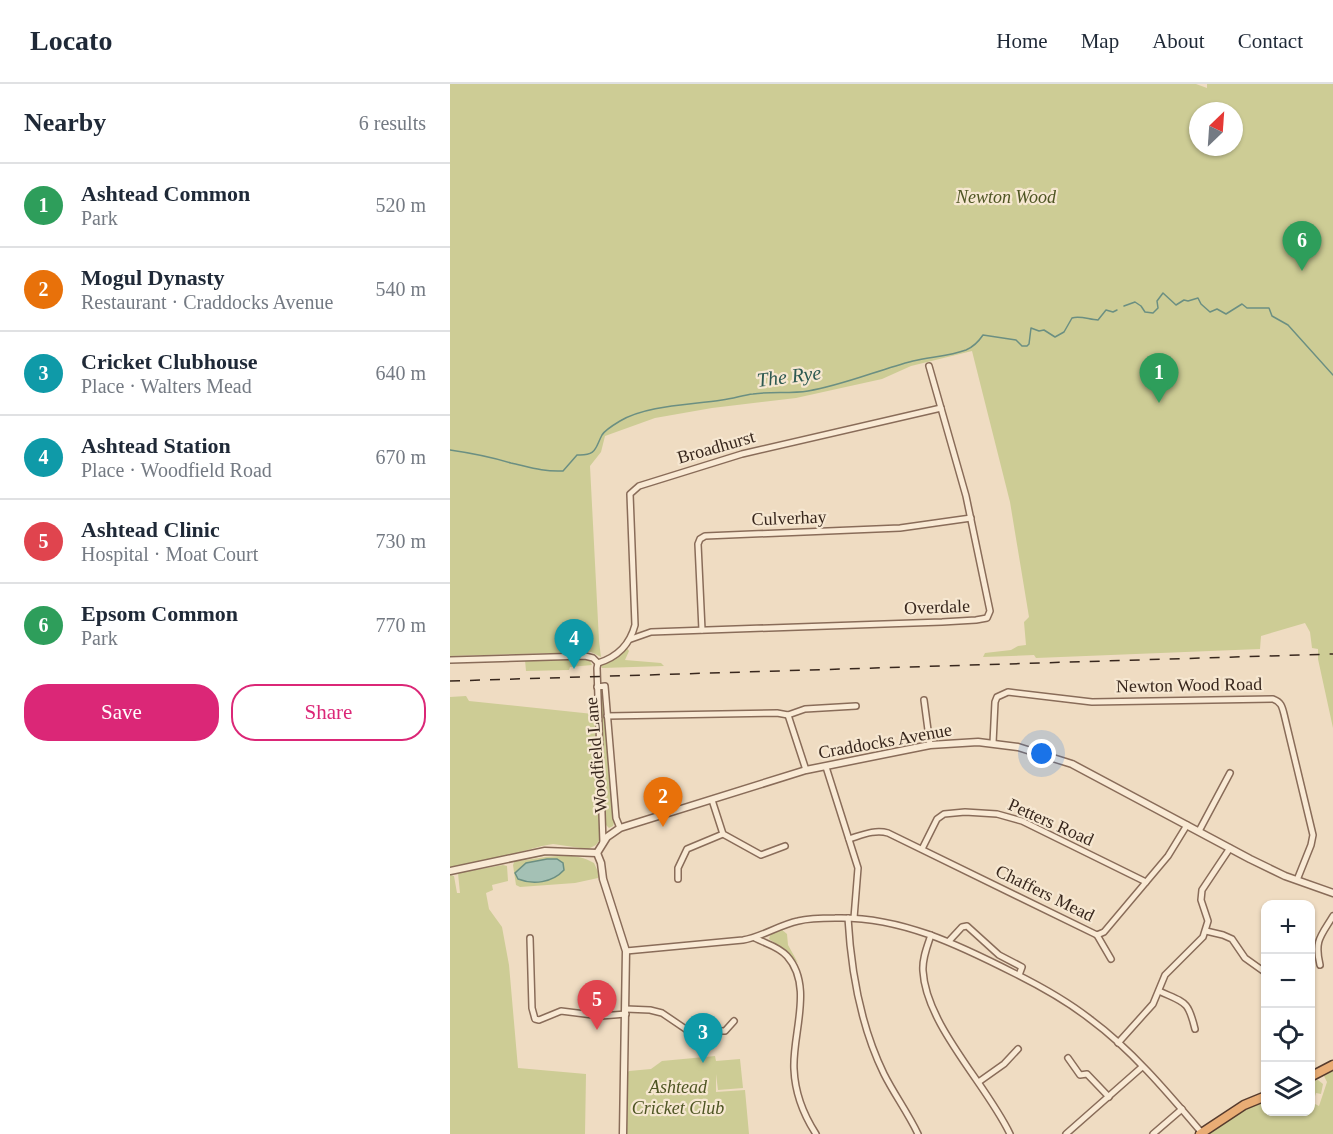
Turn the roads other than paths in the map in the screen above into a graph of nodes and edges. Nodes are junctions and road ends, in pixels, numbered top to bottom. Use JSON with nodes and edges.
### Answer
{"nodes":[{"id":1,"x":929,"y":366,"type":"dead end"},
{"id":2,"x":941,"y":408,"type":"junction"},
{"id":3,"x":970,"y":518,"type":"junction"},
{"id":4,"x":635,"y":625,"type":"junction"},
{"id":5,"x":702,"y":630,"type":"junction"},
{"id":6,"x":645,"y":633,"type":"junction"},
{"id":7,"x":631,"y":639,"type":"junction"},
{"id":8,"x":450,"y":660,"type":"edge"},
{"id":9,"x":598,"y":663,"type":"junction"},
{"id":10,"x":597,"y":687,"type":"junction"},
{"id":11,"x":924,"y":700,"type":"dead end"},
{"id":12,"x":856,"y":706,"type":"dead end"},
{"id":13,"x":788,"y":715,"type":"junction"},
{"id":14,"x":607,"y":716,"type":"junction"},
{"id":15,"x":993,"y":743,"type":"junction"},
{"id":16,"x":930,"y":745,"type":"junction"},
{"id":17,"x":826,"y":767,"type":"junction"},
{"id":18,"x":806,"y":770,"type":"junction"},
{"id":19,"x":1230,"y":773,"type":"dead end"},
{"id":20,"x":712,"y":800,"type":"junction"},
{"id":21,"x":603,"y":825,"type":"junction"},
{"id":22,"x":1187,"y":825,"type":"junction"},
{"id":23,"x":620,"y":828,"type":"junction"},
{"id":24,"x":1199,"y":831,"type":"junction"},
{"id":25,"x":611,"y":833,"type":"junction"},
{"id":26,"x":723,"y":834,"type":"junction"},
{"id":27,"x":849,"y":839,"type":"junction"},
{"id":28,"x":603,"y":843,"type":"junction"},
{"id":29,"x":785,"y":846,"type":"dead end"},
{"id":30,"x":1230,"y":848,"type":"junction"},
{"id":31,"x":922,"y":849,"type":"junction"},
{"id":32,"x":597,"y":853,"type":"junction"},
{"id":33,"x":450,"y":872,"type":"edge"},
{"id":34,"x":678,"y":879,"type":"dead end"},
{"id":35,"x":1297,"y":880,"type":"junction"},
{"id":36,"x":1146,"y":882,"type":"junction"},
{"id":37,"x":1333,"y":893,"type":"edge"},
{"id":38,"x":1333,"y":916,"type":"edge"},
{"id":39,"x":851,"y":918,"type":"junction"},
{"id":40,"x":1206,"y":931,"type":"junction"},
{"id":41,"x":931,"y":935,"type":"junction"},
{"id":42,"x":1097,"y":935,"type":"junction"},
{"id":43,"x":530,"y":938,"type":"dead end"},
{"id":44,"x":755,"y":938,"type":"junction"},
{"id":45,"x":949,"y":941,"type":"junction"},
{"id":46,"x":626,"y":951,"type":"junction"},
{"id":47,"x":1111,"y":959,"type":"dead end"},
{"id":48,"x":1320,"y":964,"type":"dead end"},
{"id":49,"x":1261,"y":969,"type":"edge"},
{"id":50,"x":1019,"y":975,"type":"junction"},
{"id":51,"x":1159,"y":991,"type":"junction"},
{"id":52,"x":626,"y":1012,"type":"junction"},
{"id":53,"x":734,"y":1021,"type":"dead end"},
{"id":54,"x":1195,"y":1029,"type":"dead end"},
{"id":55,"x":1118,"y":1043,"type":"junction"},
{"id":56,"x":1018,"y":1049,"type":"dead end"},
{"id":57,"x":1068,"y":1058,"type":"dead end"},
{"id":58,"x":1333,"y":1065,"type":"edge"},
{"id":59,"x":1142,"y":1067,"type":"junction"},
{"id":60,"x":1315,"y":1075,"type":"edge"},
{"id":61,"x":980,"y":1081,"type":"junction"},
{"id":62,"x":1109,"y":1097,"type":"junction"},
{"id":63,"x":1261,"y":1098,"type":"edge"},
{"id":64,"x":1182,"y":1109,"type":"junction"},
{"id":65,"x":1201,"y":1133,"type":"edge"},
{"id":66,"x":623,"y":1134,"type":"edge"},
{"id":67,"x":816,"y":1134,"type":"edge"},
{"id":68,"x":918,"y":1134,"type":"edge"},
{"id":69,"x":1011,"y":1134,"type":"edge"},
{"id":70,"x":1066,"y":1134,"type":"edge"},
{"id":71,"x":1153,"y":1134,"type":"edge"}],
"edges":[{"from":1,"to":2,"type":"street","name":"Overdale"},
{"from":2,"to":3,"type":"street","name":"Overdale"},
{"from":2,"to":4,"type":"street","name":"Broadhurst"},
{"from":3,"to":5,"type":"street","name":"Culverhay"},
{"from":3,"to":5,"type":"street","name":"Overdale"},
{"from":4,"to":6,"type":"street"},
{"from":4,"to":7,"type":"street","name":"Broadhurst"},
{"from":5,"to":6,"type":"street","name":"Overdale"},
{"from":6,"to":7,"type":"street","name":"Overdale"},
{"from":7,"to":9,"type":"street"},
{"from":8,"to":9,"type":"street"},
{"from":9,"to":10,"type":"street","name":"Woodfield Lane"},
{"from":10,"to":14,"type":"street","name":"Woodfield Lane"},
{"from":10,"to":21,"type":"street","name":"Woodfield Lane"},
{"from":11,"to":16,"type":"street"},
{"from":12,"to":13,"type":"street"},
{"from":13,"to":14,"type":"street"},
{"from":13,"to":18,"type":"street"},
{"from":14,"to":23,"type":"street","name":"Woodfield Lane"},
{"from":15,"to":16,"type":"street","name":"Craddocks Avenue"},
{"from":15,"to":22,"type":"street","name":"Craddocks Avenue"},
{"from":15,"to":35,"type":"street","name":"Newton Wood Road"},
{"from":16,"to":17,"type":"street","name":"Craddocks Avenue"},
{"from":17,"to":18,"type":"street","name":"Craddocks Avenue"},
{"from":17,"to":27,"type":"street"},
{"from":18,"to":20,"type":"street","name":"Craddocks Avenue"},
{"from":19,"to":24,"type":"street"},
{"from":20,"to":23,"type":"street","name":"Craddocks Avenue"},
{"from":20,"to":26,"type":"street"},
{"from":21,"to":25,"type":"street","name":"Woodfield Lane"},
{"from":21,"to":28,"type":"street","name":"Woodfield Lane"},
{"from":22,"to":24,"type":"street","name":"Craddocks Avenue"},
{"from":22,"to":36,"type":"street","name":"Chaffers Mead"},
{"from":23,"to":25,"type":"street","name":"Craddocks Avenue"},
{"from":24,"to":30,"type":"street","name":"Craddocks Avenue"},
{"from":25,"to":28,"type":"street","name":"Craddocks Avenue"},
{"from":26,"to":29,"type":"street"},
{"from":26,"to":34,"type":"street"},
{"from":27,"to":31,"type":"street","name":"Chaffers Mead"},
{"from":27,"to":39,"type":"street"},
{"from":28,"to":32,"type":"street"},
{"from":30,"to":35,"type":"street","name":"Craddocks Avenue"},
{"from":30,"to":40,"type":"street"},
{"from":31,"to":36,"type":"street","name":"Petters Road"},
{"from":31,"to":42,"type":"street","name":"Chaffers Mead"},
{"from":32,"to":33,"type":"street"},
{"from":32,"to":46,"type":"street"},
{"from":35,"to":37,"type":"street","name":"Craddocks Avenue"},
{"from":36,"to":42,"type":"street","name":"Chaffers Mead"},
{"from":38,"to":48,"type":"street"},
{"from":39,"to":41,"type":"street"},
{"from":39,"to":44,"type":"street"},
{"from":39,"to":68,"type":"street"},
{"from":40,"to":49,"type":"street"},
{"from":40,"to":51,"type":"street"},
{"from":41,"to":45,"type":"street"},
{"from":41,"to":61,"type":"street"},
{"from":42,"to":47,"type":"street"},
{"from":43,"to":52,"type":"street"},
{"from":44,"to":46,"type":"street"},
{"from":44,"to":67,"type":"street"},
{"from":45,"to":50,"type":"street"},
{"from":45,"to":50,"type":"street"},
{"from":46,"to":52,"type":"street"},
{"from":50,"to":55,"type":"street"},
{"from":51,"to":54,"type":"street"},
{"from":51,"to":55,"type":"street"},
{"from":52,"to":53,"type":"street"},
{"from":52,"to":66,"type":"street"},
{"from":55,"to":59,"type":"street"},
{"from":56,"to":61,"type":"street"},
{"from":57,"to":62,"type":"street"},
{"from":58,"to":60,"type":"highway"},
{"from":59,"to":62,"type":"street"},
{"from":59,"to":64,"type":"street"},
{"from":61,"to":69,"type":"street"},
{"from":62,"to":70,"type":"street"},
{"from":63,"to":65,"type":"highway"},
{"from":64,"to":65,"type":"street"},
{"from":64,"to":71,"type":"street"}]}
